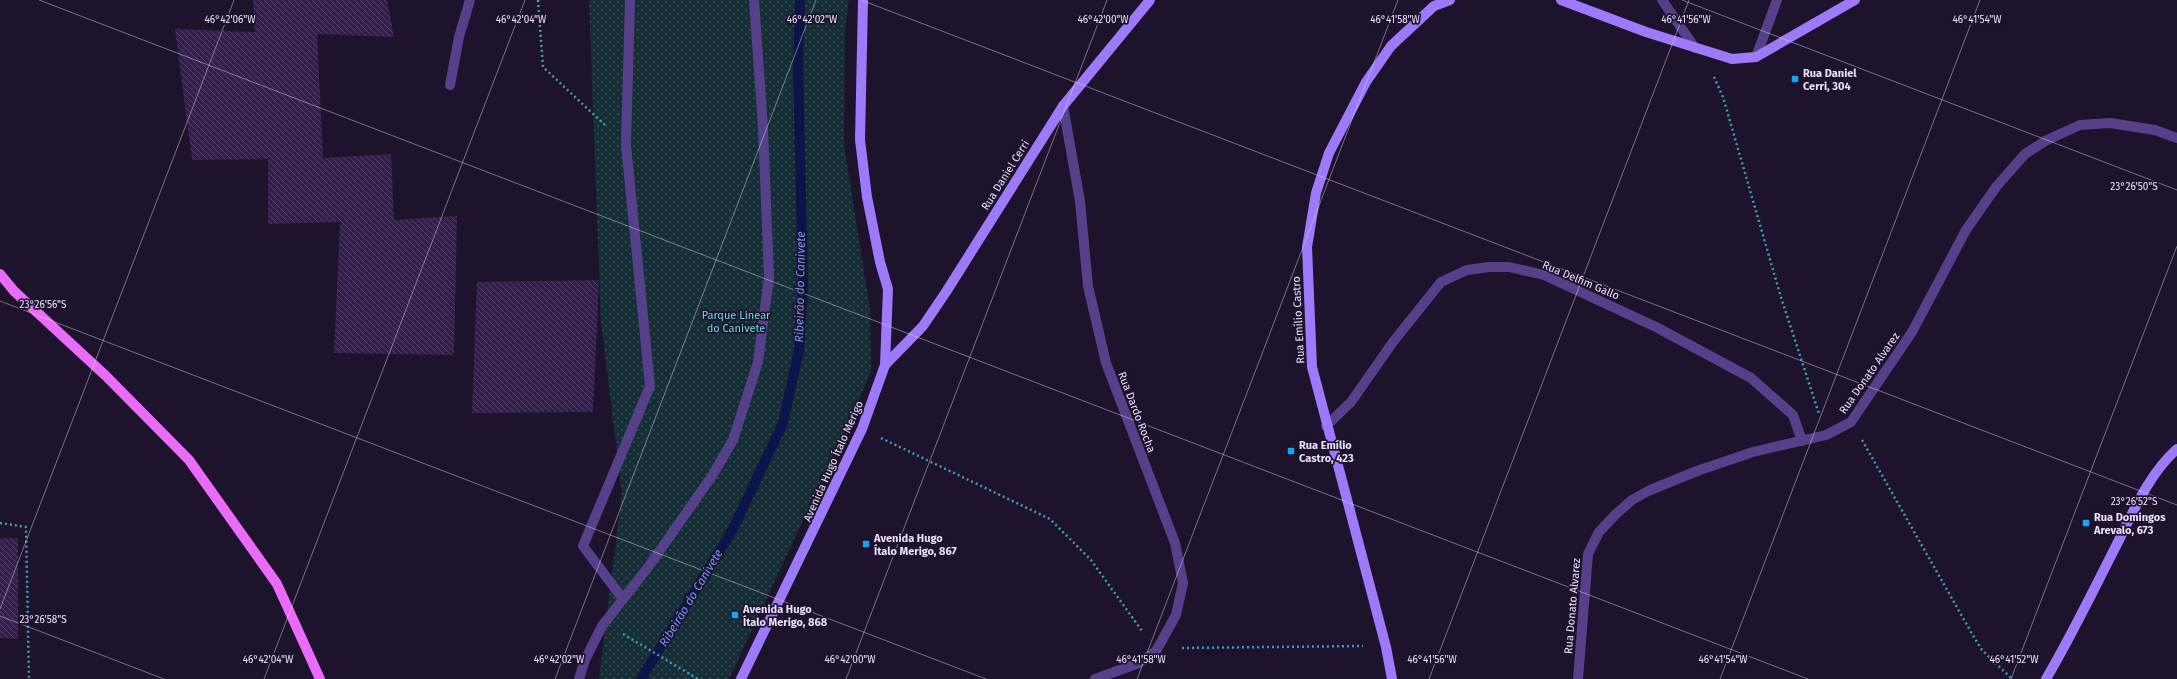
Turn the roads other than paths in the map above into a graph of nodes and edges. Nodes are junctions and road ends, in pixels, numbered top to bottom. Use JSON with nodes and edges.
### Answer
{"nodes":[{"id":1,"x":470,"y":0,"type":"edge"},
{"id":2,"x":630,"y":0,"type":"edge"},
{"id":3,"x":754,"y":0,"type":"edge"},
{"id":4,"x":863,"y":0,"type":"edge"},
{"id":5,"x":1150,"y":0,"type":"edge"},
{"id":6,"x":1450,"y":0,"type":"edge"},
{"id":7,"x":1561,"y":0,"type":"edge"},
{"id":8,"x":1662,"y":0,"type":"edge"},
{"id":9,"x":1777,"y":0,"type":"edge"},
{"id":10,"x":1855,"y":0,"type":"edge"},
{"id":11,"x":1695,"y":48,"type":"junction"},
{"id":12,"x":1756,"y":57,"type":"junction"},
{"id":13,"x":450,"y":85,"type":"dead end"},
{"id":14,"x":1063,"y":106,"type":"junction"},
{"id":15,"x":2177,"y":138,"type":"edge"},
{"id":16,"x":0,"y":274,"type":"edge"},
{"id":17,"x":885,"y":366,"type":"junction"},
{"id":18,"x":1326,"y":426,"type":"junction"},
{"id":19,"x":1802,"y":441,"type":"junction"},
{"id":20,"x":2177,"y":449,"type":"edge"},
{"id":21,"x":623,"y":600,"type":"junction"},
{"id":22,"x":320,"y":679,"type":"edge"},
{"id":23,"x":579,"y":679,"type":"edge"},
{"id":24,"x":741,"y":679,"type":"edge"},
{"id":25,"x":1096,"y":679,"type":"edge"},
{"id":26,"x":1392,"y":679,"type":"edge"},
{"id":27,"x":1578,"y":679,"type":"edge"},
{"id":28,"x":2046,"y":679,"type":"edge"}],
"edges":[{"from":1,"to":13,"type":"street"},
{"from":2,"to":21,"type":"street"},
{"from":3,"to":21,"type":"street"},
{"from":4,"to":17,"type":"street","name":"Avenida Hugo Ítalo Merigo"},
{"from":5,"to":14,"type":"street","name":"Rua Daniel Cerri"},
{"from":6,"to":18,"type":"street","name":"Rua Emílio Castro"},
{"from":7,"to":11,"type":"street"},
{"from":8,"to":11,"type":"street"},
{"from":9,"to":12,"type":"street"},
{"from":10,"to":12,"type":"street"},
{"from":11,"to":12,"type":"street"},
{"from":14,"to":17,"type":"street","name":"Rua Daniel Cerri"},
{"from":14,"to":25,"type":"street","name":"Rua Dardo Rocha"},
{"from":15,"to":19,"type":"street","name":"Rua Donato Alvarez"},
{"from":16,"to":22,"type":"main road"},
{"from":17,"to":24,"type":"street","name":"Avenida Hugo Ítalo Merigo"},
{"from":18,"to":19,"type":"street","name":"Rua Delfim Gallo"},
{"from":18,"to":26,"type":"street","name":"Rua Emílio Castro"},
{"from":19,"to":27,"type":"street","name":"Rua Donato Alvarez"},
{"from":20,"to":28,"type":"street"},
{"from":21,"to":23,"type":"street"}]}
